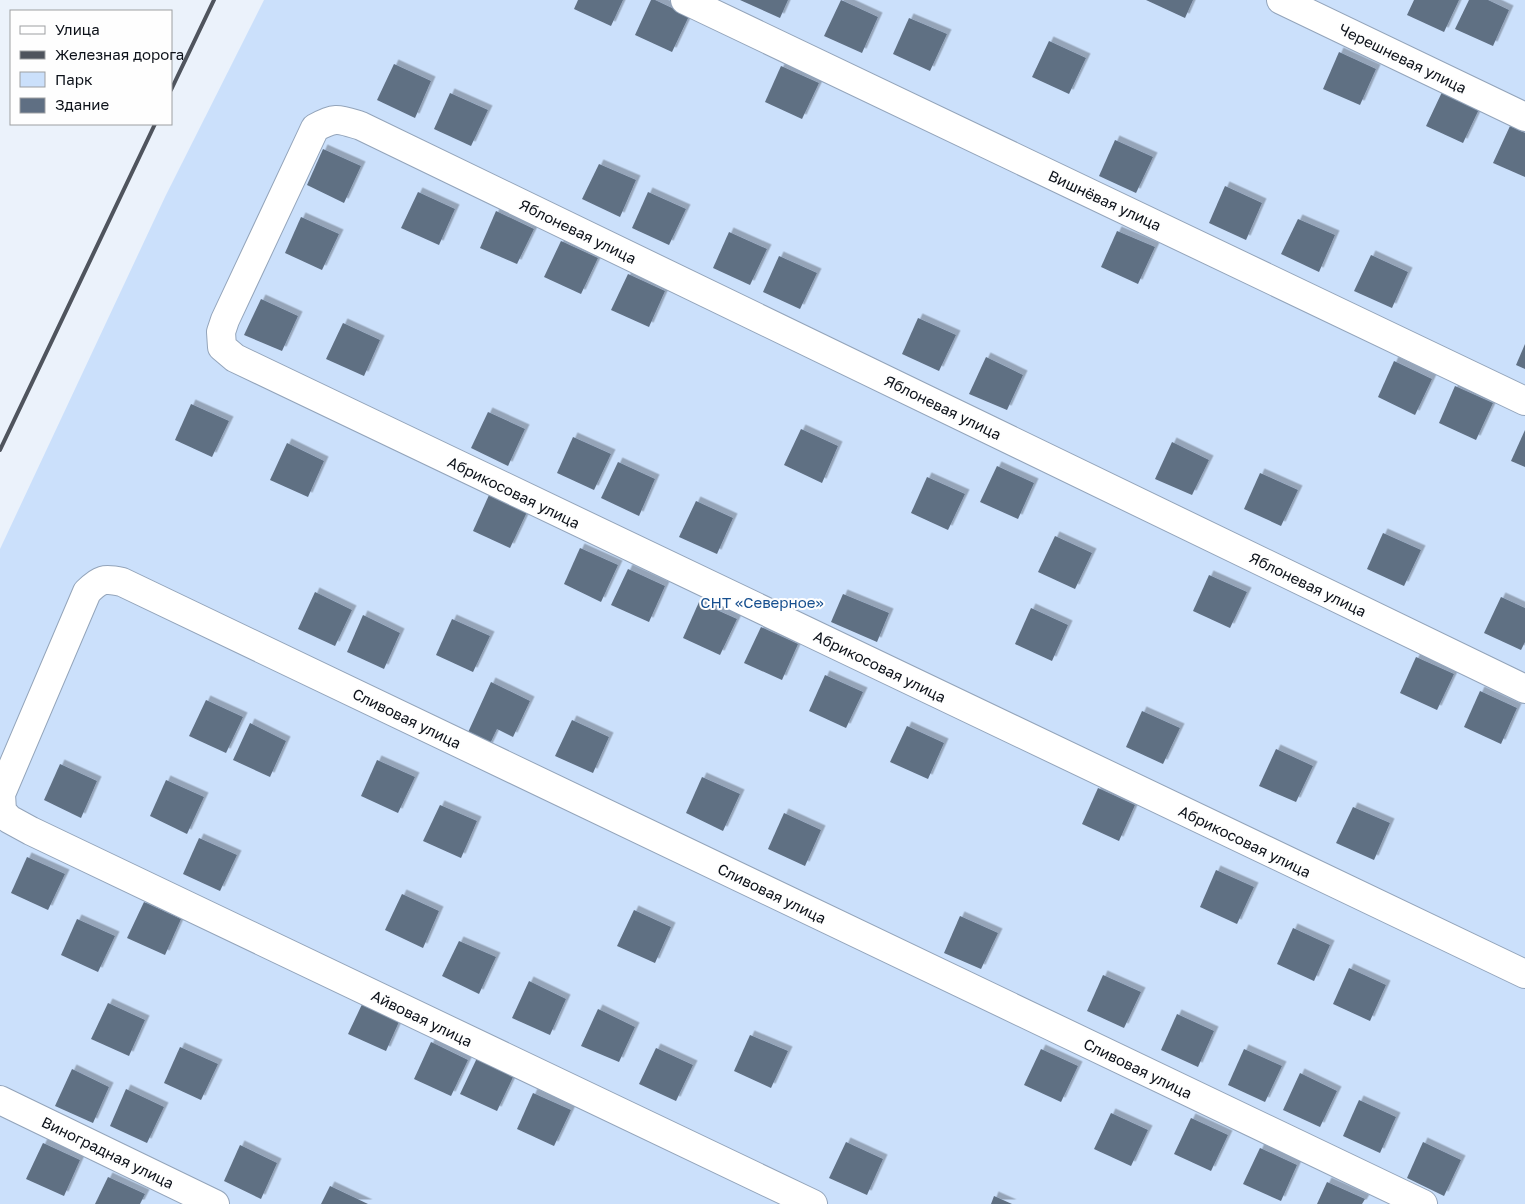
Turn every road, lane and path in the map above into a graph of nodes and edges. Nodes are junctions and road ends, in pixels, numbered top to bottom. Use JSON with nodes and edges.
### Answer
{"nodes":[{"id":1,"x":684,"y":0,"type":"edge"},
{"id":2,"x":1281,"y":0,"type":"edge"},
{"id":3,"x":1525,"y":117,"type":"edge"},
{"id":4,"x":235,"y":358,"type":"joint"},
{"id":5,"x":1525,"y":401,"type":"edge"},
{"id":6,"x":122,"y":582,"type":"joint"},
{"id":7,"x":1525,"y":689,"type":"edge"},
{"id":8,"x":1525,"y":974,"type":"edge"},
{"id":9,"x":0,"y":1100,"type":"edge"},
{"id":10,"x":215,"y":1204,"type":"edge"},
{"id":11,"x":812,"y":1204,"type":"edge"},
{"id":12,"x":1423,"y":1204,"type":"edge"}],
"edges":[{"from":1,"to":5,"type":"street","name":"Вишнёвая улица"},
{"from":2,"to":3,"type":"street","name":"Черешневая улица"},
{"from":4,"to":7,"type":"street","name":"Яблоневая улица"},
{"from":4,"to":8,"type":"street","name":"Абрикосовая улица"},
{"from":6,"to":11,"type":"street","name":"Айвовая улица"},
{"from":6,"to":12,"type":"street","name":"Сливовая улица"},
{"from":9,"to":10,"type":"street","name":"Виноградная улица"}]}
